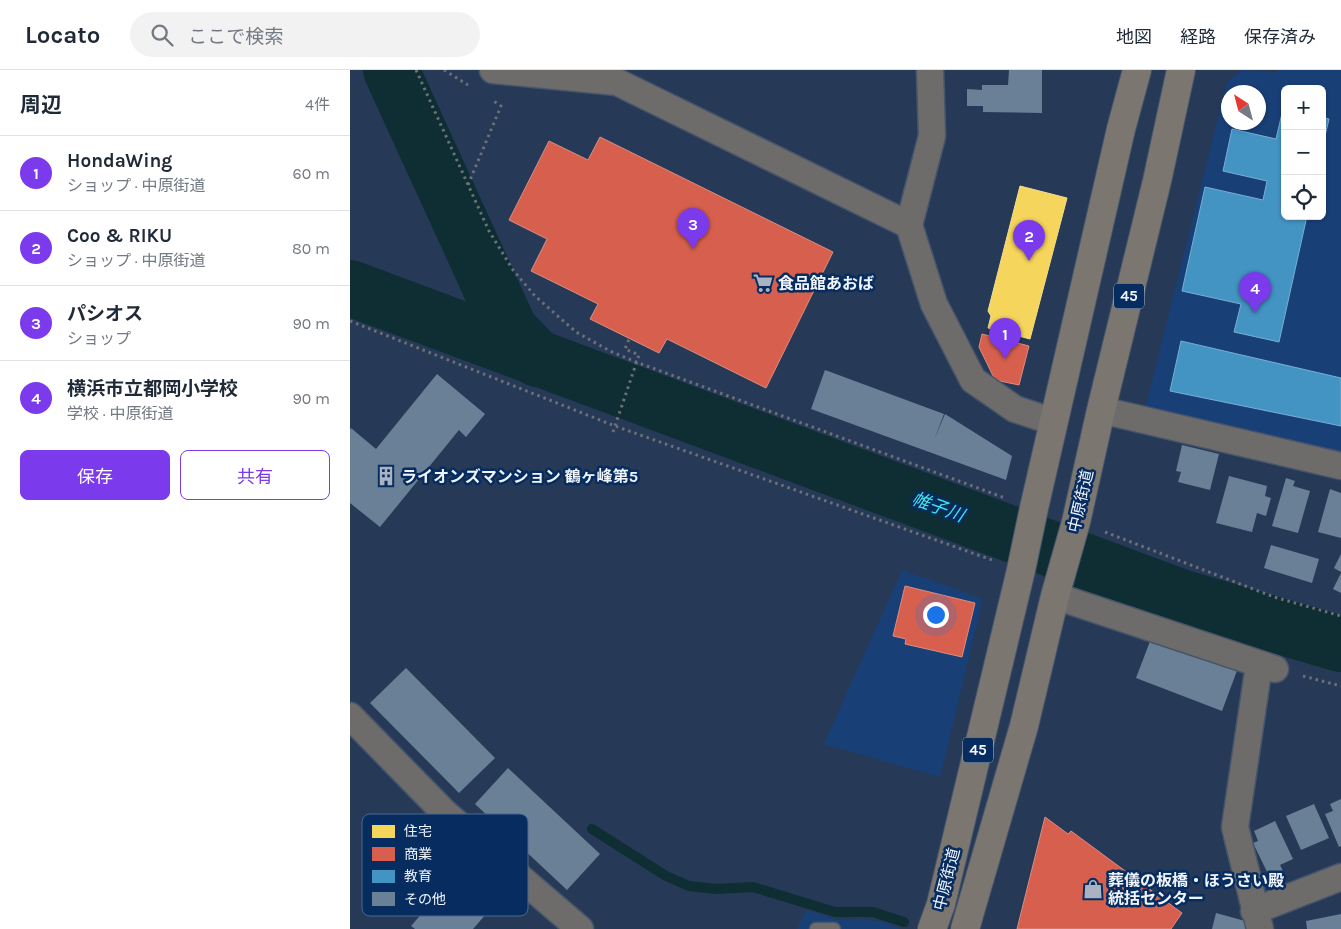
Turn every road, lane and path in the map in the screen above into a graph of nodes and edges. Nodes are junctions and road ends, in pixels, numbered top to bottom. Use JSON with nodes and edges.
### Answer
{"nodes":[{"id":1,"x":416,"y":70,"type":"edge"},
{"id":2,"x":444,"y":70,"type":"edge"},
{"id":3,"x":493,"y":70,"type":"edge"},
{"id":4,"x":930,"y":70,"type":"edge"},
{"id":5,"x":1137,"y":70,"type":"edge"},
{"id":6,"x":1181,"y":70,"type":"edge"},
{"id":7,"x":468,"y":85,"type":"dead end"},
{"id":8,"x":485,"y":96,"type":"dead end"},
{"id":9,"x":468,"y":185,"type":"junction"},
{"id":10,"x":909,"y":225,"type":"junction"},
{"id":11,"x":350,"y":321,"type":"edge"},
{"id":12,"x":629,"y":338,"type":"dead end"},
{"id":13,"x":636,"y":362,"type":"junction"},
{"id":14,"x":1101,"y":410,"type":"junction"},
{"id":15,"x":1054,"y":422,"type":"junction"},
{"id":16,"x":615,"y":426,"type":"junction"},
{"id":17,"x":613,"y":432,"type":"dead end"},
{"id":18,"x":1341,"y":466,"type":"edge"},
{"id":19,"x":1034,"y":508,"type":"junction"},
{"id":20,"x":1076,"y":522,"type":"junction"},
{"id":21,"x":1021,"y":570,"type":"junction"},
{"id":22,"x":1055,"y":596,"type":"junction"},
{"id":23,"x":1341,"y":616,"type":"edge"},
{"id":24,"x":1267,"y":667,"type":"junction"},
{"id":25,"x":1341,"y":686,"type":"edge"},
{"id":26,"x":350,"y":716,"type":"edge"},
{"id":27,"x":446,"y":814,"type":"edge"},
{"id":28,"x":1341,"y":878,"type":"edge"},
{"id":29,"x":528,"y":884,"type":"edge"},
{"id":30,"x":1257,"y":920,"type":"edge"},
{"id":31,"x":580,"y":929,"type":"edge"},
{"id":32,"x":816,"y":929,"type":"edge"},
{"id":33,"x":834,"y":929,"type":"edge"},
{"id":34,"x":932,"y":929,"type":"edge"},
{"id":35,"x":966,"y":929,"type":"edge"}],
"edges":[{"from":1,"to":9,"type":"path"},
{"from":2,"to":7,"type":"path"},
{"from":3,"to":10,"type":"street"},
{"from":4,"to":10,"type":"street"},
{"from":5,"to":15,"type":"main road","name":"中原街道","number":"45"},
{"from":6,"to":14,"type":"main road","name":"中原街道","number":"45"},
{"from":8,"to":9,"type":"path"},
{"from":9,"to":13,"type":"path"},
{"from":10,"to":15,"type":"street"},
{"from":11,"to":16,"type":"path"},
{"from":12,"to":13,"type":"path"},
{"from":13,"to":16,"type":"path"},
{"from":13,"to":19,"type":"path"},
{"from":14,"to":18,"type":"street"},
{"from":14,"to":20,"type":"main road","name":"中原街道","number":"45"},
{"from":15,"to":19,"type":"main road","name":"中原街道","number":"45"},
{"from":16,"to":17,"type":"path"},
{"from":16,"to":21,"type":"path"},
{"from":19,"to":21,"type":"main road","name":"中原街道","number":"45"},
{"from":20,"to":22,"type":"main road","name":"中原街道","number":"45"},
{"from":20,"to":23,"type":"path"},
{"from":21,"to":34,"type":"main road","name":"中原街道","number":"45"},
{"from":22,"to":24,"type":"street"},
{"from":22,"to":35,"type":"main road","name":"中原街道","number":"45"},
{"from":24,"to":25,"type":"path"},
{"from":24,"to":30,"type":"street"},
{"from":26,"to":27,"type":"street"},
{"from":28,"to":30,"type":"street"},
{"from":29,"to":31,"type":"street"},
{"from":32,"to":33,"type":"lane"}]}
